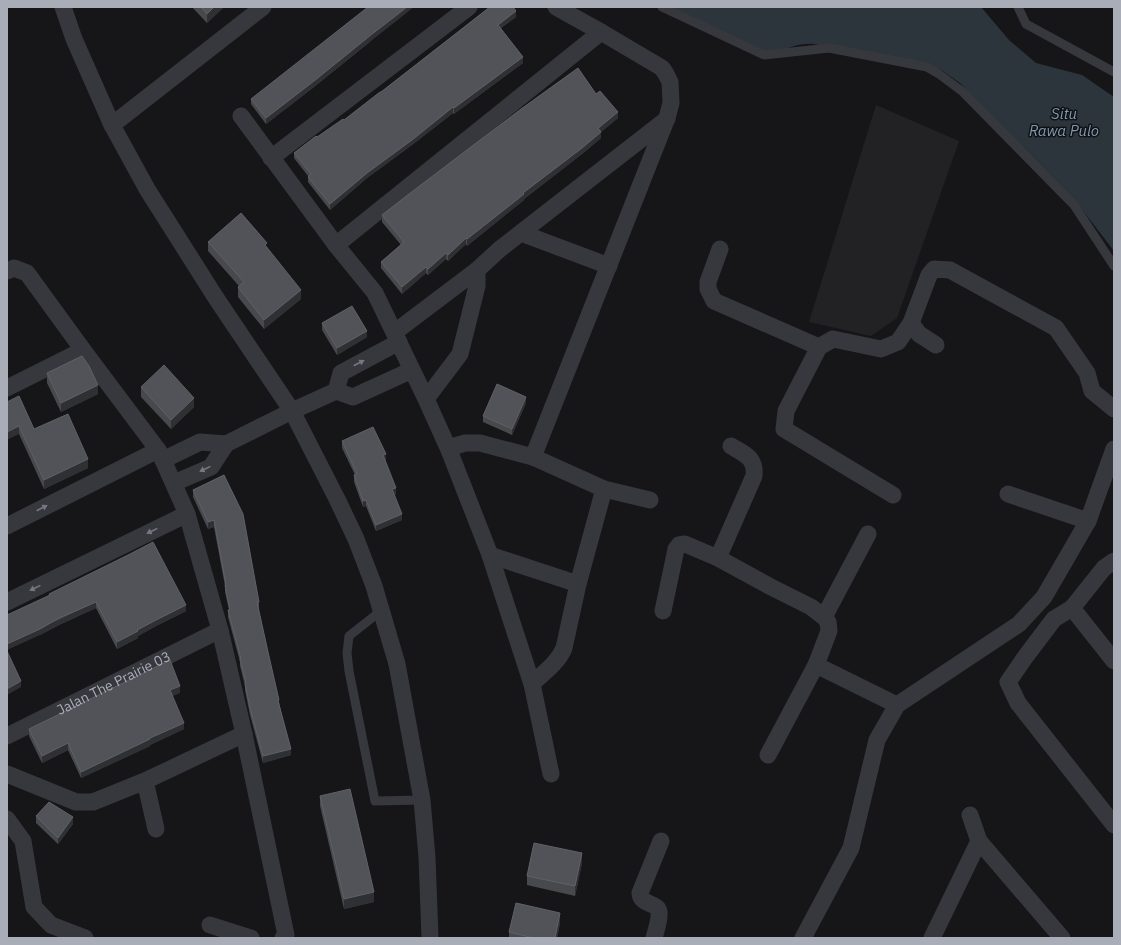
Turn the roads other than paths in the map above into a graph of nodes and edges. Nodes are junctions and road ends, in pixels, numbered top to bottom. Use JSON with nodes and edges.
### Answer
{"nodes":[{"id":1,"x":63,"y":7,"type":"edge"},
{"id":2,"x":263,"y":7,"type":"edge"},
{"id":3,"x":469,"y":7,"type":"edge"},
{"id":4,"x":556,"y":7,"type":"edge"},
{"id":5,"x":662,"y":7,"type":"edge"},
{"id":6,"x":1018,"y":7,"type":"edge"},
{"id":7,"x":601,"y":32,"type":"junction"},
{"id":8,"x":1114,"y":72,"type":"edge"},
{"id":9,"x":240,"y":116,"type":"dead end"},
{"id":10,"x":667,"y":118,"type":"junction"},
{"id":11,"x":112,"y":125,"type":"junction"},
{"id":12,"x":271,"y":158,"type":"junction"},
{"id":13,"x":521,"y":233,"type":"junction"},
{"id":14,"x":336,"y":245,"type":"junction"},
{"id":15,"x":720,"y":249,"type":"dead end"},
{"id":16,"x":609,"y":266,"type":"junction"},
{"id":17,"x":1114,"y":266,"type":"edge"},
{"id":18,"x":477,"y":270,"type":"junction"},
{"id":19,"x":7,"y":272,"type":"edge"},
{"id":20,"x":911,"y":323,"type":"junction"},
{"id":21,"x":397,"y":337,"type":"junction"},
{"id":22,"x":936,"y":345,"type":"dead end"},
{"id":23,"x":819,"y":347,"type":"junction"},
{"id":24,"x":83,"y":350,"type":"junction"},
{"id":25,"x":412,"y":370,"type":"junction"},
{"id":26,"x":7,"y":388,"type":"edge"},
{"id":27,"x":336,"y":391,"type":"junction"},
{"id":28,"x":426,"y":399,"type":"junction"},
{"id":29,"x":1114,"y":410,"type":"edge"},
{"id":30,"x":292,"y":411,"type":"junction"},
{"id":31,"x":226,"y":444,"type":"junction"},
{"id":32,"x":731,"y":446,"type":"dead end"},
{"id":33,"x":1114,"y":449,"type":"edge"},
{"id":34,"x":448,"y":450,"type":"junction"},
{"id":35,"x":161,"y":455,"type":"junction"},
{"id":36,"x":533,"y":458,"type":"junction"},
{"id":37,"x":174,"y":483,"type":"junction"},
{"id":38,"x":604,"y":489,"type":"junction"},
{"id":39,"x":893,"y":494,"type":"dead end"},
{"id":40,"x":1008,"y":494,"type":"dead end"},
{"id":41,"x":650,"y":500,"type":"dead end"},
{"id":42,"x":187,"y":514,"type":"junction"},
{"id":43,"x":1088,"y":521,"type":"junction"},
{"id":44,"x":7,"y":526,"type":"edge"},
{"id":45,"x":868,"y":534,"type":"dead end"},
{"id":46,"x":490,"y":555,"type":"junction"},
{"id":47,"x":718,"y":558,"type":"junction"},
{"id":48,"x":1114,"y":561,"type":"edge"},
{"id":49,"x":578,"y":584,"type":"junction"},
{"id":50,"x":7,"y":602,"type":"edge"},
{"id":51,"x":1072,"y":608,"type":"junction"},
{"id":52,"x":382,"y":610,"type":"junction"},
{"id":53,"x":664,"y":611,"type":"dead end"},
{"id":54,"x":824,"y":617,"type":"junction"},
{"id":55,"x":220,"y":630,"type":"junction"},
{"id":56,"x":1114,"y":661,"type":"edge"},
{"id":57,"x":816,"y":665,"type":"junction"},
{"id":58,"x":532,"y":684,"type":"junction"},
{"id":59,"x":897,"y":705,"type":"junction"},
{"id":60,"x":244,"y":734,"type":"junction"},
{"id":61,"x":7,"y":736,"type":"edge"},
{"id":62,"x":768,"y":755,"type":"dead end"},
{"id":63,"x":7,"y":774,"type":"edge"},
{"id":64,"x":551,"y":774,"type":"dead end"},
{"id":65,"x":145,"y":781,"type":"junction"},
{"id":66,"x":422,"y":800,"type":"junction"},
{"id":67,"x":970,"y":815,"type":"dead end"},
{"id":68,"x":7,"y":819,"type":"edge"},
{"id":69,"x":1114,"y":825,"type":"edge"},
{"id":70,"x":156,"y":829,"type":"dead end"},
{"id":71,"x":661,"y":841,"type":"dead end"},
{"id":72,"x":979,"y":841,"type":"junction"},
{"id":73,"x":210,"y":925,"type":"dead end"},
{"id":74,"x":1057,"y":936,"type":"edge"},
{"id":75,"x":85,"y":938,"type":"edge"},
{"id":76,"x":251,"y":938,"type":"edge"},
{"id":77,"x":283,"y":938,"type":"edge"},
{"id":78,"x":430,"y":938,"type":"edge"},
{"id":79,"x":654,"y":938,"type":"edge"},
{"id":80,"x":803,"y":938,"type":"edge"},
{"id":81,"x":932,"y":938,"type":"edge"}],
"edges":[{"from":1,"to":11,"type":"street"},
{"from":2,"to":11,"type":"street"},
{"from":3,"to":12,"type":"street"},
{"from":4,"to":7,"type":"street"},
{"from":5,"to":17,"type":"lane"},
{"from":6,"to":8,"type":"lane"},
{"from":7,"to":10,"type":"street"},
{"from":7,"to":14,"type":"street"},
{"from":9,"to":12,"type":"street"},
{"from":10,"to":13,"type":"street"},
{"from":10,"to":16,"type":"street"},
{"from":11,"to":30,"type":"street"},
{"from":12,"to":14,"type":"street"},
{"from":13,"to":16,"type":"street"},
{"from":13,"to":18,"type":"street"},
{"from":14,"to":21,"type":"street"},
{"from":15,"to":23,"type":"street"},
{"from":16,"to":36,"type":"street"},
{"from":18,"to":21,"type":"street"},
{"from":18,"to":28,"type":"street"},
{"from":19,"to":24,"type":"street"},
{"from":20,"to":22,"type":"street"},
{"from":20,"to":23,"type":"street"},
{"from":20,"to":29,"type":"street"},
{"from":21,"to":25,"type":"street"},
{"from":27,"to":21,"type":"street","one_way":true},
{"from":23,"to":39,"type":"street"},
{"from":24,"to":26,"type":"street"},
{"from":24,"to":35,"type":"street"},
{"from":25,"to":27,"type":"street"},
{"from":25,"to":28,"type":"street"},
{"from":27,"to":30,"type":"street"},
{"from":28,"to":34,"type":"street"},
{"from":30,"to":31,"type":"street"},
{"from":30,"to":52,"type":"street"},
{"from":31,"to":35,"type":"street"},
{"from":31,"to":37,"type":"street","one_way":true},
{"from":32,"to":47,"type":"street"},
{"from":33,"to":43,"type":"street"},
{"from":34,"to":36,"type":"street"},
{"from":34,"to":46,"type":"street"},
{"from":35,"to":37,"type":"street"},
{"from":44,"to":35,"type":"street","one_way":true},
{"from":36,"to":38,"type":"street"},
{"from":37,"to":42,"type":"street"},
{"from":38,"to":41,"type":"street"},
{"from":38,"to":49,"type":"street"},
{"from":40,"to":43,"type":"street"},
{"from":42,"to":50,"type":"street","one_way":true},
{"from":42,"to":55,"type":"street"},
{"from":43,"to":59,"type":"street"},
{"from":45,"to":54,"type":"street"},
{"from":46,"to":49,"type":"street"},
{"from":46,"to":58,"type":"street"},
{"from":47,"to":53,"type":"street"},
{"from":47,"to":54,"type":"street"},
{"from":48,"to":51,"type":"street"},
{"from":49,"to":58,"type":"street"},
{"from":51,"to":56,"type":"street"},
{"from":51,"to":69,"type":"street"},
{"from":52,"to":66,"type":"street"},
{"from":52,"to":66,"type":"lane"},
{"from":54,"to":57,"type":"street"},
{"from":55,"to":60,"type":"street"},
{"from":55,"to":61,"type":"street","name":"Jalan The Prairie 03"},
{"from":57,"to":59,"type":"street"},
{"from":57,"to":62,"type":"street"},
{"from":58,"to":64,"type":"street"},
{"from":59,"to":80,"type":"street"},
{"from":60,"to":65,"type":"street"},
{"from":60,"to":77,"type":"street"},
{"from":63,"to":65,"type":"street"},
{"from":65,"to":70,"type":"street"},
{"from":66,"to":78,"type":"street"},
{"from":67,"to":72,"type":"street"},
{"from":68,"to":75,"type":"street"},
{"from":71,"to":79,"type":"street"},
{"from":72,"to":74,"type":"street"},
{"from":72,"to":81,"type":"street"},
{"from":73,"to":76,"type":"street"}]}
